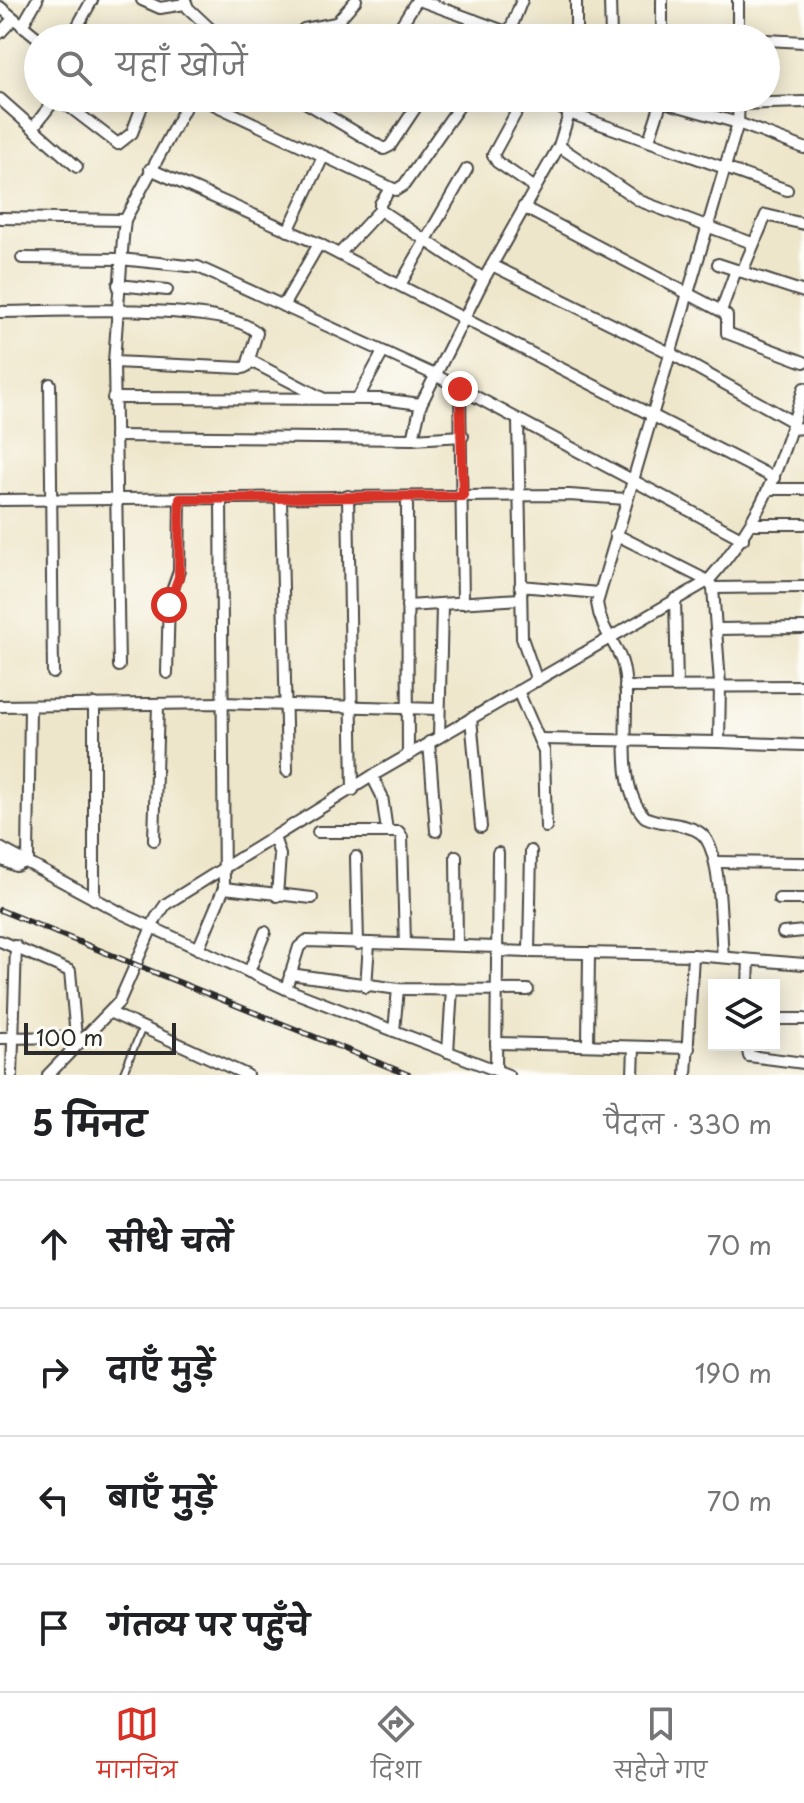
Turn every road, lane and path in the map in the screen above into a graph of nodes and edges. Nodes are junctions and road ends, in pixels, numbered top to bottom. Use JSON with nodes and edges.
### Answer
{"nodes":[{"id":1,"x":37,"y":0,"type":"edge"},
{"id":2,"x":92,"y":0,"type":"edge"},
{"id":3,"x":142,"y":0,"type":"edge"},
{"id":4,"x":356,"y":0,"type":"edge"},
{"id":5,"x":418,"y":0,"type":"edge"},
{"id":6,"x":522,"y":0,"type":"edge"},
{"id":7,"x":576,"y":0,"type":"edge"},
{"id":8,"x":610,"y":0,"type":"edge"},
{"id":9,"x":662,"y":0,"type":"edge"},
{"id":10,"x":738,"y":0,"type":"edge"},
{"id":11,"x":185,"y":2,"type":"edge"},
{"id":12,"x":0,"y":7,"type":"edge"},
{"id":13,"x":474,"y":20,"type":"junction"},
{"id":14,"x":18,"y":22,"type":"junction"},
{"id":15,"x":336,"y":23,"type":"joint"},
{"id":16,"x":79,"y":24,"type":"edge"},
{"id":17,"x":206,"y":24,"type":"edge"},
{"id":18,"x":329,"y":24,"type":"edge"},
{"id":19,"x":402,"y":24,"type":"edge"},
{"id":20,"x":471,"y":24,"type":"edge"},
{"id":21,"x":483,"y":24,"type":"edge"},
{"id":22,"x":513,"y":24,"type":"edge"},
{"id":23,"x":576,"y":24,"type":"edge"},
{"id":24,"x":611,"y":24,"type":"edge"},
{"id":25,"x":662,"y":24,"type":"edge"},
{"id":26,"x":738,"y":24,"type":"edge"},
{"id":27,"x":24,"y":27,"type":"edge"},
{"id":28,"x":0,"y":33,"type":"edge"},
{"id":29,"x":780,"y":41,"type":"edge"},
{"id":30,"x":804,"y":42,"type":"edge"},
{"id":31,"x":0,"y":99,"type":"edge"},
{"id":32,"x":780,"y":102,"type":"edge"},
{"id":33,"x":804,"y":102,"type":"edge"},
{"id":34,"x":46,"y":112,"type":"edge"},
{"id":35,"x":76,"y":112,"type":"edge"},
{"id":36,"x":140,"y":112,"type":"edge"},
{"id":37,"x":182,"y":112,"type":"edge"},
{"id":38,"x":229,"y":112,"type":"edge"},
{"id":39,"x":322,"y":112,"type":"edge"},
{"id":40,"x":413,"y":112,"type":"edge"},
{"id":41,"x":455,"y":112,"type":"edge"},
{"id":42,"x":516,"y":112,"type":"edge"},
{"id":43,"x":658,"y":112,"type":"edge"},
{"id":44,"x":700,"y":112,"type":"edge"},
{"id":45,"x":738,"y":112,"type":"edge"},
{"id":46,"x":569,"y":113,"type":"joint"},
{"id":47,"x":738,"y":123,"type":"junction"},
{"id":48,"x":33,"y":128,"type":"junction"},
{"id":49,"x":649,"y":140,"type":"junction"},
{"id":50,"x":559,"y":146,"type":"junction"},
{"id":51,"x":804,"y":148,"type":"edge"},
{"id":52,"x":323,"y":157,"type":"junction"},
{"id":53,"x":724,"y":165,"type":"junction"},
{"id":54,"x":77,"y":167,"type":"dead end"},
{"id":55,"x":150,"y":169,"type":"junction"},
{"id":56,"x":467,"y":169,"type":"dead end"},
{"id":57,"x":535,"y":188,"type":"junction"},
{"id":58,"x":390,"y":189,"type":"junction"},
{"id":59,"x":787,"y":190,"type":"dead end"},
{"id":60,"x":523,"y":207,"type":"junction"},
{"id":61,"x":380,"y":210,"type":"junction"},
{"id":62,"x":0,"y":218,"type":"edge"},
{"id":63,"x":125,"y":220,"type":"junction"},
{"id":64,"x":804,"y":224,"type":"edge"},
{"id":65,"x":708,"y":228,"type":"junction"},
{"id":66,"x":288,"y":231,"type":"junction"},
{"id":67,"x":426,"y":240,"type":"junction"},
{"id":68,"x":752,"y":243,"type":"junction"},
{"id":69,"x":319,"y":244,"type":"junction"},
{"id":70,"x":339,"y":254,"type":"junction"},
{"id":71,"x":22,"y":258,"type":"dead end"},
{"id":72,"x":120,"y":259,"type":"junction"},
{"id":73,"x":718,"y":264,"type":"dead end"},
{"id":74,"x":492,"y":265,"type":"junction"},
{"id":75,"x":739,"y":271,"type":"junction"},
{"id":76,"x":484,"y":279,"type":"junction"},
{"id":77,"x":118,"y":285,"type":"junction"},
{"id":78,"x":400,"y":285,"type":"junction"},
{"id":79,"x":167,"y":290,"type":"dead end"},
{"id":80,"x":804,"y":292,"type":"edge"},
{"id":81,"x":687,"y":294,"type":"junction"},
{"id":82,"x":283,"y":306,"type":"junction"},
{"id":83,"x":115,"y":310,"type":"junction"},
{"id":84,"x":721,"y":311,"type":"junction"},
{"id":85,"x":0,"y":312,"type":"edge"},
{"id":86,"x":465,"y":317,"type":"junction"},
{"id":87,"x":383,"y":352,"type":"junction"},
{"id":88,"x":668,"y":352,"type":"junction"},
{"id":89,"x":249,"y":360,"type":"junction"},
{"id":90,"x":114,"y":362,"type":"junction"},
{"id":91,"x":804,"y":362,"type":"edge"},
{"id":92,"x":435,"y":375,"type":"junction"},
{"id":93,"x":50,"y":384,"type":"dead end"},
{"id":94,"x":804,"y":388,"type":"edge"},
{"id":95,"x":460,"y":389,"type":"junction"},
{"id":96,"x":113,"y":398,"type":"junction"},
{"id":97,"x":358,"y":398,"type":"junction"},
{"id":98,"x":325,"y":400,"type":"junction"},
{"id":99,"x":421,"y":404,"type":"junction"},
{"id":100,"x":652,"y":416,"type":"junction"},
{"id":101,"x":518,"y":420,"type":"junction"},
{"id":102,"x":792,"y":425,"type":"junction"},
{"id":103,"x":804,"y":428,"type":"edge"},
{"id":104,"x":115,"y":436,"type":"junction"},
{"id":105,"x":463,"y":436,"type":"junction"},
{"id":106,"x":413,"y":439,"type":"junction"},
{"id":107,"x":631,"y":480,"type":"junction"},
{"id":108,"x":772,"y":484,"type":"junction"},
{"id":109,"x":804,"y":489,"type":"edge"},
{"id":110,"x":348,"y":496,"type":"junction"},
{"id":111,"x":463,"y":496,"type":"junction"},
{"id":112,"x":518,"y":496,"type":"junction"},
{"id":113,"x":407,"y":497,"type":"junction"},
{"id":114,"x":116,"y":499,"type":"junction"},
{"id":115,"x":180,"y":499,"type":"junction"},
{"id":116,"x":221,"y":499,"type":"junction"},
{"id":117,"x":281,"y":499,"type":"junction"},
{"id":118,"x":626,"y":499,"type":"junction"},
{"id":119,"x":0,"y":500,"type":"edge"},
{"id":120,"x":49,"y":500,"type":"junction"},
{"id":121,"x":753,"y":524,"type":"junction"},
{"id":122,"x":804,"y":524,"type":"edge"},
{"id":123,"x":615,"y":534,"type":"junction"},
{"id":124,"x":743,"y":539,"type":"junction"},
{"id":125,"x":711,"y":584,"type":"junction"},
{"id":126,"x":520,"y":586,"type":"junction"},
{"id":127,"x":804,"y":587,"type":"edge"},
{"id":128,"x":599,"y":593,"type":"junction"},
{"id":129,"x":521,"y":599,"type":"junction"},
{"id":130,"x":675,"y":599,"type":"junction"},
{"id":131,"x":463,"y":603,"type":"junction"},
{"id":132,"x":407,"y":606,"type":"junction"},
{"id":133,"x":442,"y":606,"type":"junction"},
{"id":134,"x":804,"y":628,"type":"edge"},
{"id":135,"x":717,"y":629,"type":"junction"},
{"id":136,"x":608,"y":639,"type":"junction"},
{"id":137,"x":119,"y":666,"type":"dead end"},
{"id":138,"x":53,"y":673,"type":"dead end"},
{"id":139,"x":167,"y":673,"type":"dead end"},
{"id":140,"x":537,"y":681,"type":"junction"},
{"id":141,"x":720,"y":684,"type":"junction"},
{"id":142,"x":677,"y":685,"type":"junction"},
{"id":143,"x":804,"y":686,"type":"edge"},
{"id":144,"x":625,"y":687,"type":"junction"},
{"id":145,"x":518,"y":691,"type":"junction"},
{"id":146,"x":222,"y":703,"type":"junction"},
{"id":147,"x":94,"y":704,"type":"junction"},
{"id":148,"x":288,"y":704,"type":"junction"},
{"id":149,"x":158,"y":705,"type":"junction"},
{"id":150,"x":0,"y":706,"type":"edge"},
{"id":151,"x":30,"y":706,"type":"junction"},
{"id":152,"x":352,"y":706,"type":"junction"},
{"id":153,"x":408,"y":707,"type":"junction"},
{"id":154,"x":439,"y":709,"type":"junction"},
{"id":155,"x":471,"y":718,"type":"junction"},
{"id":156,"x":539,"y":739,"type":"junction"},
{"id":157,"x":434,"y":740,"type":"junction"},
{"id":158,"x":626,"y":741,"type":"junction"},
{"id":159,"x":719,"y":742,"type":"junction"},
{"id":160,"x":804,"y":745,"type":"edge"},
{"id":161,"x":408,"y":756,"type":"junction"},
{"id":162,"x":287,"y":771,"type":"dead end"},
{"id":163,"x":372,"y":776,"type":"junction"},
{"id":164,"x":353,"y":790,"type":"junction"},
{"id":165,"x":481,"y":827,"type":"dead end"},
{"id":166,"x":546,"y":827,"type":"dead end"},
{"id":167,"x":387,"y":831,"type":"junction"},
{"id":168,"x":436,"y":831,"type":"dead end"},
{"id":169,"x":318,"y":832,"type":"dead end"},
{"id":170,"x":274,"y":837,"type":"junction"},
{"id":171,"x":154,"y":840,"type":"dead end"},
{"id":172,"x":0,"y":848,"type":"edge"},
{"id":173,"x":531,"y":851,"type":"dead end"},
{"id":174,"x":498,"y":853,"type":"dead end"},
{"id":175,"x":456,"y":856,"type":"dead end"},
{"id":176,"x":356,"y":857,"type":"dead end"},
{"id":177,"x":0,"y":859,"type":"edge"},
{"id":178,"x":28,"y":861,"type":"junction"},
{"id":179,"x":715,"y":862,"type":"junction"},
{"id":180,"x":804,"y":863,"type":"edge"},
{"id":181,"x":224,"y":869,"type":"junction"},
{"id":182,"x":224,"y":888,"type":"junction"},
{"id":183,"x":277,"y":896,"type":"junction"},
{"id":184,"x":312,"y":898,"type":"dead end"},
{"id":185,"x":94,"y":899,"type":"junction"},
{"id":186,"x":779,"y":899,"type":"dead end"},
{"id":187,"x":804,"y":899,"type":"edge"},
{"id":188,"x":152,"y":929,"type":"junction"},
{"id":189,"x":804,"y":931,"type":"edge"},
{"id":190,"x":265,"y":932,"type":"dead end"},
{"id":191,"x":783,"y":933,"type":"dead end"},
{"id":192,"x":0,"y":941,"type":"edge"},
{"id":193,"x":405,"y":943,"type":"junction"},
{"id":194,"x":363,"y":944,"type":"junction"},
{"id":195,"x":457,"y":944,"type":"junction"},
{"id":196,"x":16,"y":946,"type":"junction"},
{"id":197,"x":198,"y":949,"type":"junction"},
{"id":198,"x":497,"y":949,"type":"junction"},
{"id":199,"x":529,"y":952,"type":"junction"},
{"id":200,"x":589,"y":953,"type":"junction"},
{"id":201,"x":693,"y":955,"type":"junction"},
{"id":202,"x":723,"y":957,"type":"junction"},
{"id":203,"x":749,"y":960,"type":"junction"},
{"id":204,"x":804,"y":964,"type":"edge"},
{"id":205,"x":249,"y":972,"type":"junction"},
{"id":206,"x":290,"y":974,"type":"junction"},
{"id":207,"x":748,"y":979,"type":"edge"},
{"id":208,"x":366,"y":987,"type":"junction"},
{"id":209,"x":286,"y":989,"type":"junction"},
{"id":210,"x":398,"y":989,"type":"junction"},
{"id":211,"x":452,"y":989,"type":"junction"},
{"id":212,"x":496,"y":990,"type":"junction"},
{"id":213,"x":528,"y":990,"type":"dead end"},
{"id":214,"x":111,"y":1013,"type":"junction"},
{"id":215,"x":780,"y":1019,"type":"edge"},
{"id":216,"x":804,"y":1019,"type":"edge"},
{"id":217,"x":143,"y":1025,"type":"junction"},
{"id":218,"x":394,"y":1031,"type":"junction"},
{"id":219,"x":0,"y":1038,"type":"edge"},
{"id":220,"x":12,"y":1038,"type":"junction"},
{"id":221,"x":77,"y":1041,"type":"junction"},
{"id":222,"x":496,"y":1043,"type":"junction"},
{"id":223,"x":588,"y":1045,"type":"junction"},
{"id":224,"x":634,"y":1047,"type":"junction"},
{"id":225,"x":689,"y":1048,"type":"junction"},
{"id":226,"x":748,"y":1051,"type":"edge"},
{"id":227,"x":448,"y":1052,"type":"junction"},
{"id":228,"x":804,"y":1063,"type":"edge"},
{"id":229,"x":496,"y":1070,"type":"junction"},
{"id":230,"x":12,"y":1074,"type":"edge"},
{"id":231,"x":123,"y":1074,"type":"edge"},
{"id":232,"x":48,"y":1075,"type":"edge"},
{"id":233,"x":247,"y":1075,"type":"edge"},
{"id":234,"x":508,"y":1075,"type":"edge"},
{"id":235,"x":633,"y":1075,"type":"edge"},
{"id":236,"x":686,"y":1075,"type":"edge"}],
"edges":[{"from":1,"to":14,"type":"street"},
{"from":2,"to":16,"type":"street"},
{"from":3,"to":11,"type":"street"},
{"from":4,"to":15,"type":"street"},
{"from":5,"to":13,"type":"street"},
{"from":5,"to":19,"type":"street"},
{"from":6,"to":22,"type":"street"},
{"from":7,"to":23,"type":"street"},
{"from":8,"to":24,"type":"street"},
{"from":9,"to":25,"type":"street"},
{"from":10,"to":26,"type":"street"},
{"from":11,"to":17,"type":"street"},
{"from":12,"to":14,"type":"street"},
{"from":13,"to":20,"type":"street"},
{"from":13,"to":21,"type":"street"},
{"from":14,"to":27,"type":"street"},
{"from":14,"to":28,"type":"street"},
{"from":15,"to":18,"type":"street"},
{"from":29,"to":30,"type":"street"},
{"from":31,"to":48,"type":"street"},
{"from":32,"to":33,"type":"street"},
{"from":34,"to":48,"type":"street"},
{"from":35,"to":36,"type":"street"},
{"from":37,"to":55,"type":"street"},
{"from":38,"to":52,"type":"street"},
{"from":39,"to":40,"type":"street"},
{"from":41,"to":58,"type":"street"},
{"from":42,"to":57,"type":"street"},
{"from":43,"to":49,"type":"street"},
{"from":44,"to":47,"type":"street"},
{"from":45,"to":47,"type":"street"},
{"from":46,"to":49,"type":"street"},
{"from":46,"to":50,"type":"street"},
{"from":47,"to":51,"type":"street"},
{"from":47,"to":53,"type":"street"},
{"from":48,"to":54,"type":"street"},
{"from":49,"to":53,"type":"street"},
{"from":50,"to":57,"type":"street"},
{"from":50,"to":65,"type":"street"},
{"from":52,"to":58,"type":"street"},
{"from":52,"to":66,"type":"street"},
{"from":53,"to":59,"type":"street"},
{"from":53,"to":65,"type":"street"},
{"from":55,"to":63,"type":"street"},
{"from":55,"to":66,"type":"street"},
{"from":56,"to":67,"type":"street"},
{"from":57,"to":60,"type":"street"},
{"from":58,"to":61,"type":"street"},
{"from":60,"to":74,"type":"street"},
{"from":60,"to":81,"type":"street"},
{"from":61,"to":67,"type":"street"},
{"from":61,"to":70,"type":"street"},
{"from":62,"to":63,"type":"street"},
{"from":63,"to":72,"type":"street"},
{"from":64,"to":68,"type":"street"},
{"from":65,"to":68,"type":"street"},
{"from":65,"to":81,"type":"street"},
{"from":66,"to":69,"type":"street"},
{"from":67,"to":76,"type":"street"},
{"from":67,"to":78,"type":"street"},
{"from":68,"to":75,"type":"street"},
{"from":69,"to":70,"type":"street"},
{"from":69,"to":82,"type":"street"},
{"from":70,"to":78,"type":"street"},
{"from":71,"to":72,"type":"street"},
{"from":72,"to":77,"type":"street"},
{"from":72,"to":82,"type":"street"},
{"from":73,"to":75,"type":"street"},
{"from":74,"to":76,"type":"street"},
{"from":74,"to":88,"type":"street"},
{"from":75,"to":80,"type":"street"},
{"from":75,"to":84,"type":"street"},
{"from":76,"to":86,"type":"street"},
{"from":77,"to":79,"type":"street"},
{"from":77,"to":83,"type":"street"},
{"from":78,"to":86,"type":"street"},
{"from":81,"to":84,"type":"street"},
{"from":81,"to":88,"type":"street"},
{"from":82,"to":87,"type":"street"},
{"from":83,"to":85,"type":"street"},
{"from":83,"to":89,"type":"street"},
{"from":83,"to":90,"type":"street"},
{"from":84,"to":91,"type":"street"},
{"from":86,"to":92,"type":"street"},
{"from":86,"to":100,"type":"street"},
{"from":87,"to":92,"type":"street"},
{"from":87,"to":97,"type":"street"},
{"from":88,"to":100,"type":"street"},
{"from":88,"to":102,"type":"street"},
{"from":89,"to":90,"type":"street"},
{"from":89,"to":98,"type":"street"},
{"from":90,"to":96,"type":"street"},
{"from":92,"to":95,"type":"street"},
{"from":92,"to":99,"type":"street"},
{"from":93,"to":120,"type":"street"},
{"from":94,"to":102,"type":"street"},
{"from":95,"to":101,"type":"street"},
{"from":95,"to":105,"type":"street"},
{"from":96,"to":98,"type":"street"},
{"from":96,"to":104,"type":"street"},
{"from":97,"to":98,"type":"street"},
{"from":97,"to":99,"type":"street"},
{"from":99,"to":106,"type":"street"},
{"from":100,"to":107,"type":"street"},
{"from":100,"to":108,"type":"street"},
{"from":101,"to":107,"type":"street"},
{"from":101,"to":112,"type":"street"},
{"from":102,"to":103,"type":"street"},
{"from":102,"to":108,"type":"street"},
{"from":104,"to":106,"type":"street"},
{"from":104,"to":114,"type":"street"},
{"from":105,"to":106,"type":"street"},
{"from":105,"to":111,"type":"street"},
{"from":107,"to":118,"type":"street"},
{"from":107,"to":124,"type":"street"},
{"from":108,"to":109,"type":"street"},
{"from":108,"to":121,"type":"street"},
{"from":110,"to":113,"type":"street"},
{"from":110,"to":117,"type":"street"},
{"from":110,"to":152,"type":"street"},
{"from":111,"to":112,"type":"street"},
{"from":111,"to":113,"type":"street"},
{"from":111,"to":131,"type":"street"},
{"from":112,"to":118,"type":"street"},
{"from":112,"to":126,"type":"street"},
{"from":113,"to":132,"type":"street"},
{"from":114,"to":115,"type":"street"},
{"from":114,"to":120,"type":"street"},
{"from":114,"to":137,"type":"street"},
{"from":115,"to":116,"type":"street"},
{"from":115,"to":139,"type":"street"},
{"from":116,"to":117,"type":"street"},
{"from":116,"to":146,"type":"street"},
{"from":117,"to":148,"type":"street"},
{"from":118,"to":123,"type":"street"},
{"from":119,"to":120,"type":"street"},
{"from":120,"to":138,"type":"street"},
{"from":121,"to":122,"type":"street"},
{"from":121,"to":124,"type":"street"},
{"from":123,"to":125,"type":"street"},
{"from":123,"to":128,"type":"street"},
{"from":124,"to":125,"type":"street"},
{"from":125,"to":127,"type":"street"},
{"from":125,"to":130,"type":"street"},
{"from":125,"to":135,"type":"street"},
{"from":126,"to":128,"type":"street"},
{"from":126,"to":129,"type":"street"},
{"from":128,"to":136,"type":"street"},
{"from":129,"to":131,"type":"street"},
{"from":129,"to":140,"type":"street"},
{"from":130,"to":136,"type":"street"},
{"from":130,"to":142,"type":"street"},
{"from":131,"to":133,"type":"street"},
{"from":132,"to":133,"type":"street"},
{"from":132,"to":153,"type":"street"},
{"from":133,"to":154,"type":"street"},
{"from":134,"to":135,"type":"street"},
{"from":135,"to":141,"type":"street"},
{"from":136,"to":140,"type":"street"},
{"from":136,"to":144,"type":"street"},
{"from":140,"to":145,"type":"street"},
{"from":141,"to":142,"type":"street"},
{"from":141,"to":143,"type":"street"},
{"from":141,"to":159,"type":"street"},
{"from":142,"to":144,"type":"street"},
{"from":144,"to":158,"type":"street"},
{"from":145,"to":155,"type":"street"},
{"from":145,"to":156,"type":"street"},
{"from":146,"to":148,"type":"street"},
{"from":146,"to":149,"type":"street"},
{"from":146,"to":181,"type":"street"},
{"from":147,"to":149,"type":"street"},
{"from":147,"to":151,"type":"street"},
{"from":147,"to":185,"type":"street"},
{"from":148,"to":152,"type":"street"},
{"from":148,"to":162,"type":"street"},
{"from":149,"to":171,"type":"street"},
{"from":150,"to":151,"type":"street"},
{"from":151,"to":178,"type":"street"},
{"from":152,"to":153,"type":"street"},
{"from":152,"to":164,"type":"street"},
{"from":153,"to":154,"type":"street"},
{"from":153,"to":161,"type":"street"},
{"from":154,"to":157,"type":"street"},
{"from":155,"to":157,"type":"street"},
{"from":155,"to":165,"type":"street"},
{"from":156,"to":158,"type":"street"},
{"from":156,"to":166,"type":"street"},
{"from":157,"to":161,"type":"street"},
{"from":157,"to":168,"type":"street"},
{"from":158,"to":159,"type":"street"},
{"from":158,"to":179,"type":"street"},
{"from":159,"to":160,"type":"street"},
{"from":161,"to":163,"type":"street"},
{"from":163,"to":164,"type":"street"},
{"from":163,"to":167,"type":"street"},
{"from":164,"to":170,"type":"street"},
{"from":167,"to":169,"type":"street"},
{"from":167,"to":193,"type":"street"},
{"from":170,"to":181,"type":"street"},
{"from":170,"to":183,"type":"street"},
{"from":172,"to":178,"type":"street"},
{"from":173,"to":199,"type":"street"},
{"from":174,"to":198,"type":"street"},
{"from":175,"to":195,"type":"street"},
{"from":176,"to":194,"type":"street"},
{"from":177,"to":178,"type":"street"},
{"from":178,"to":185,"type":"street"},
{"from":179,"to":180,"type":"street"},
{"from":179,"to":202,"type":"street"},
{"from":181,"to":182,"type":"street"},
{"from":181,"to":188,"type":"street"},
{"from":182,"to":183,"type":"street"},
{"from":182,"to":197,"type":"street"},
{"from":183,"to":184,"type":"street"},
{"from":185,"to":188,"type":"street"},
{"from":186,"to":187,"type":"street"},
{"from":188,"to":197,"type":"street"},
{"from":188,"to":214,"type":"street"},
{"from":189,"to":191,"type":"street"},
{"from":190,"to":205,"type":"street"},
{"from":192,"to":196,"type":"street"},
{"from":193,"to":194,"type":"street"},
{"from":193,"to":195,"type":"street"},
{"from":194,"to":206,"type":"street"},
{"from":194,"to":208,"type":"street"},
{"from":195,"to":198,"type":"street"},
{"from":196,"to":220,"type":"street"},
{"from":196,"to":221,"type":"street"},
{"from":197,"to":205,"type":"street"},
{"from":198,"to":199,"type":"street"},
{"from":198,"to":212,"type":"street"},
{"from":199,"to":200,"type":"street"},
{"from":200,"to":201,"type":"street"},
{"from":200,"to":223,"type":"street"},
{"from":201,"to":202,"type":"street"},
{"from":201,"to":225,"type":"street"},
{"from":202,"to":203,"type":"street"},
{"from":203,"to":204,"type":"street"},
{"from":203,"to":207,"type":"street"},
{"from":205,"to":209,"type":"street"},
{"from":206,"to":208,"type":"street"},
{"from":206,"to":209,"type":"street"},
{"from":208,"to":210,"type":"street"},
{"from":209,"to":218,"type":"street"},
{"from":210,"to":211,"type":"street"},
{"from":210,"to":218,"type":"street"},
{"from":211,"to":212,"type":"street"},
{"from":211,"to":227,"type":"street"},
{"from":212,"to":213,"type":"street"},
{"from":212,"to":222,"type":"street"},
{"from":214,"to":217,"type":"street"},
{"from":214,"to":221,"type":"street"},
{"from":215,"to":216,"type":"street"},
{"from":217,"to":231,"type":"lane"},
{"from":217,"to":233,"type":"street"},
{"from":218,"to":227,"type":"street"},
{"from":219,"to":220,"type":"street"},
{"from":220,"to":221,"type":"street"},
{"from":220,"to":230,"type":"street"},
{"from":221,"to":232,"type":"street"},
{"from":222,"to":223,"type":"street"},
{"from":222,"to":229,"type":"street"},
{"from":223,"to":224,"type":"street"},
{"from":224,"to":225,"type":"street"},
{"from":224,"to":235,"type":"street"},
{"from":225,"to":236,"type":"street"},
{"from":226,"to":228,"type":"street"},
{"from":227,"to":229,"type":"street"},
{"from":229,"to":234,"type":"street"}]}
